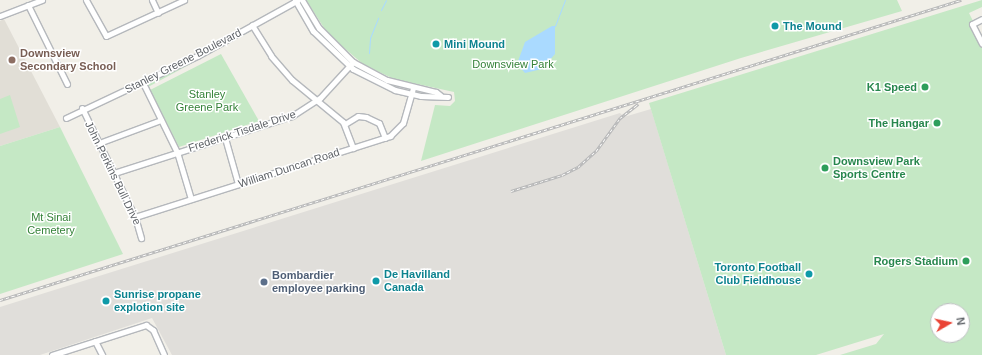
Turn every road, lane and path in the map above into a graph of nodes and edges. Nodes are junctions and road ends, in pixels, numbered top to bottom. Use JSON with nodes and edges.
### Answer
{"nodes":[{"id":1,"x":42,"y":0,"type":"edge"},
{"id":2,"x":86,"y":0,"type":"edge"},
{"id":3,"x":152,"y":0,"type":"edge"},
{"id":4,"x":184,"y":0,"type":"edge"},
{"id":5,"x":296,"y":0,"type":"edge"},
{"id":6,"x":302,"y":0,"type":"edge"},
{"id":7,"x":28,"y":5,"type":"junction"},
{"id":8,"x":158,"y":13,"type":"junction"},
{"id":9,"x":0,"y":16,"type":"edge"},
{"id":10,"x":982,"y":19,"type":"edge"},
{"id":11,"x":252,"y":25,"type":"junction"},
{"id":12,"x":981,"y":42,"type":"edge"},
{"id":13,"x":352,"y":64,"type":"junction"},
{"id":14,"x":143,"y":83,"type":"junction"},
{"id":15,"x":67,"y":84,"type":"dead end"},
{"id":16,"x":412,"y":91,"type":"junction"},
{"id":17,"x":448,"y":97,"type":"dead end"},
{"id":18,"x":316,"y":102,"type":"junction"},
{"id":19,"x":82,"y":108,"type":"junction"},
{"id":20,"x":66,"y":118,"type":"dead end"},
{"id":21,"x":161,"y":120,"type":"junction"},
{"id":22,"x":345,"y":124,"type":"junction"},
{"id":23,"x":225,"y":138,"type":"junction"},
{"id":24,"x":385,"y":138,"type":"junction"},
{"id":25,"x":99,"y":143,"type":"junction"},
{"id":26,"x":353,"y":148,"type":"junction"},
{"id":27,"x":177,"y":152,"type":"junction"},
{"id":28,"x":114,"y":173,"type":"junction"},
{"id":29,"x":238,"y":184,"type":"junction"},
{"id":30,"x":191,"y":199,"type":"junction"},
{"id":31,"x":135,"y":216,"type":"junction"},
{"id":32,"x":141,"y":238,"type":"dead end"},
{"id":33,"x":95,"y":341,"type":"junction"},
{"id":34,"x":52,"y":355,"type":"edge"},
{"id":35,"x":102,"y":355,"type":"edge"},
{"id":36,"x":164,"y":355,"type":"edge"}],
"edges":[{"from":1,"to":7,"type":"street"},
{"from":2,"to":8,"type":"street"},
{"from":3,"to":8,"type":"street"},
{"from":4,"to":8,"type":"street"},
{"from":5,"to":11,"type":"street","name":"Stanley Greene Boulevard"},
{"from":5,"to":13,"type":"street"},
{"from":6,"to":13,"type":"street"},
{"from":7,"to":9,"type":"street"},
{"from":7,"to":15,"type":"street"},
{"from":10,"to":12,"type":"street"},
{"from":11,"to":14,"type":"street","name":"Stanley Greene Boulevard"},
{"from":11,"to":18,"type":"street"},
{"from":13,"to":16,"type":"street"},
{"from":13,"to":18,"type":"street","name":"Frederick Tisdale Drive"},
{"from":14,"to":19,"type":"street","name":"Stanley Greene Boulevard"},
{"from":14,"to":21,"type":"street"},
{"from":16,"to":17,"type":"street"},
{"from":16,"to":24,"type":"street","name":"William Duncan Road"},
{"from":18,"to":22,"type":"street"},
{"from":18,"to":23,"type":"street","name":"Frederick Tisdale Drive"},
{"from":19,"to":20,"type":"street","name":"Stanley Greene Boulevard"},
{"from":19,"to":25,"type":"street","name":"John Perkins Bull Drive"},
{"from":21,"to":25,"type":"street"},
{"from":21,"to":27,"type":"street"},
{"from":22,"to":24,"type":"street"},
{"from":22,"to":26,"type":"street"},
{"from":23,"to":27,"type":"street","name":"Frederick Tisdale Drive"},
{"from":23,"to":29,"type":"street"},
{"from":24,"to":26,"type":"street","name":"William Duncan Road"},
{"from":25,"to":28,"type":"street","name":"John Perkins Bull Drive"},
{"from":26,"to":29,"type":"street","name":"William Duncan Road"},
{"from":27,"to":28,"type":"street","name":"Frederick Tisdale Drive"},
{"from":27,"to":30,"type":"street"},
{"from":28,"to":31,"type":"street","name":"John Perkins Bull Drive"},
{"from":29,"to":30,"type":"street","name":"William Duncan Road"},
{"from":30,"to":31,"type":"street","name":"William Duncan Road"},
{"from":31,"to":32,"type":"street","name":"John Perkins Bull Drive"},
{"from":33,"to":34,"type":"street"},
{"from":33,"to":35,"type":"street"},
{"from":33,"to":36,"type":"street"}]}
